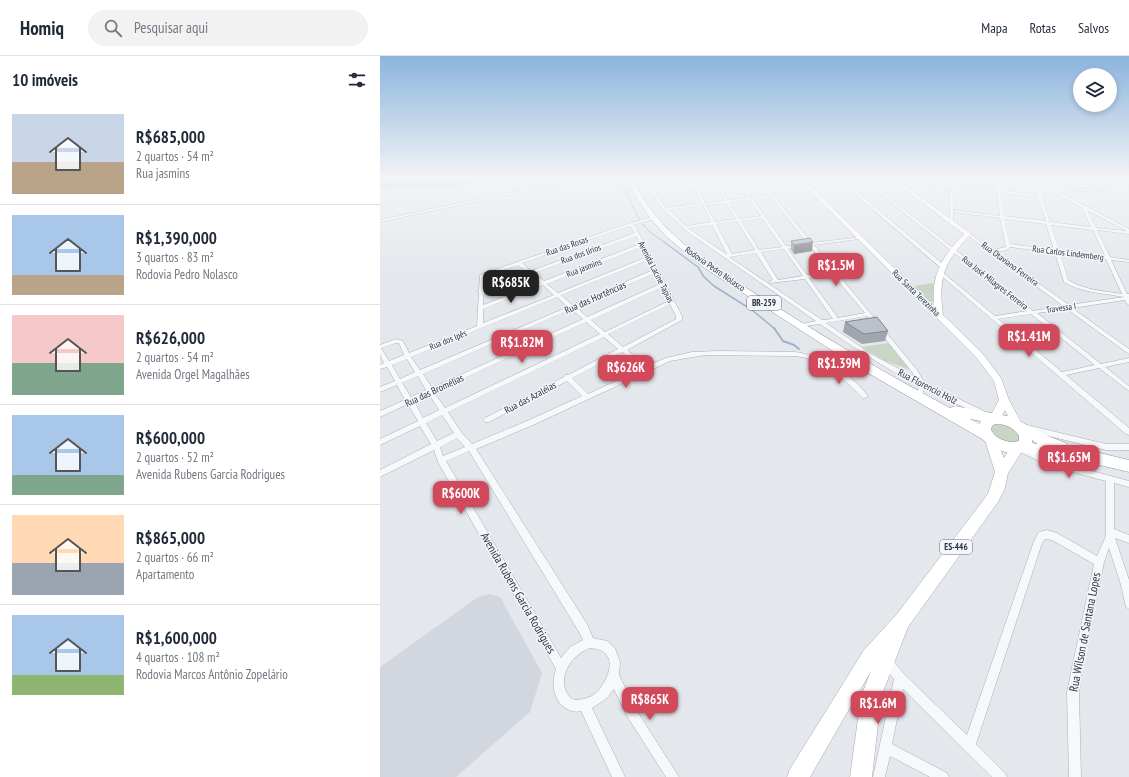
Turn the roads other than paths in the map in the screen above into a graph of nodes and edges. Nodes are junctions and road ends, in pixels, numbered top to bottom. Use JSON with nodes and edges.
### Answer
{"nodes":[{"id":1,"x":428,"y":211,"type":"edge"},
{"id":2,"x":648,"y":211,"type":"edge"},
{"id":3,"x":667,"y":211,"type":"edge"},
{"id":4,"x":702,"y":211,"type":"edge"},
{"id":5,"x":706,"y":211,"type":"edge"},
{"id":6,"x":733,"y":211,"type":"edge"},
{"id":7,"x":759,"y":211,"type":"edge"},
{"id":8,"x":783,"y":211,"type":"edge"},
{"id":9,"x":832,"y":211,"type":"edge"},
{"id":10,"x":875,"y":211,"type":"edge"},
{"id":11,"x":904,"y":211,"type":"edge"},
{"id":12,"x":937,"y":211,"type":"edge"},
{"id":13,"x":951,"y":211,"type":"joint"},
{"id":14,"x":1001,"y":211,"type":"edge"},
{"id":15,"x":1044,"y":211,"type":"edge"},
{"id":16,"x":1086,"y":211,"type":"edge"},
{"id":17,"x":1091,"y":211,"type":"edge"},
{"id":18,"x":708,"y":214,"type":"junction"},
{"id":19,"x":763,"y":217,"type":"junction"},
{"id":20,"x":1002,"y":217,"type":"junction"},
{"id":21,"x":653,"y":218,"type":"junction"},
{"id":22,"x":739,"y":220,"type":"junction"},
{"id":23,"x":380,"y":221,"type":"edge"},
{"id":24,"x":951,"y":221,"type":"junction"},
{"id":25,"x":714,"y":223,"type":"junction"},
{"id":26,"x":1048,"y":223,"type":"junction"},
{"id":27,"x":630,"y":225,"type":"junction"},
{"id":28,"x":684,"y":227,"type":"junction"},
{"id":29,"x":1094,"y":229,"type":"junction"},
{"id":30,"x":1129,"y":232,"type":"edge"},
{"id":31,"x":636,"y":234,"type":"junction"},
{"id":32,"x":968,"y":234,"type":"junction"},
{"id":33,"x":859,"y":238,"type":"junction"},
{"id":34,"x":811,"y":244,"type":"junction"},
{"id":35,"x":642,"y":245,"type":"junction"},
{"id":36,"x":805,"y":245,"type":"edge"},
{"id":37,"x":1008,"y":245,"type":"junction"},
{"id":38,"x":798,"y":246,"type":"edge"},
{"id":39,"x":786,"y":247,"type":"junction"},
{"id":40,"x":953,"y":250,"type":"junction"},
{"id":41,"x":758,"y":251,"type":"junction"},
{"id":42,"x":992,"y":252,"type":"junction"},
{"id":43,"x":1058,"y":252,"type":"junction"},
{"id":44,"x":730,"y":255,"type":"junction"},
{"id":45,"x":724,"y":256,"type":"junction"},
{"id":46,"x":649,"y":258,"type":"junction"},
{"id":47,"x":1108,"y":258,"type":"junction"},
{"id":48,"x":1129,"y":261,"type":"edge"},
{"id":49,"x":519,"y":263,"type":"junction"},
{"id":50,"x":940,"y":269,"type":"junction"},
{"id":51,"x":655,"y":271,"type":"junction"},
{"id":52,"x":530,"y":273,"type":"junction"},
{"id":53,"x":835,"y":273,"type":"junction"},
{"id":54,"x":806,"y":277,"type":"junction"},
{"id":55,"x":776,"y":282,"type":"junction"},
{"id":56,"x":764,"y":283,"type":"junction"},
{"id":57,"x":543,"y":284,"type":"junction"},
{"id":58,"x":662,"y":285,"type":"junction"},
{"id":59,"x":480,"y":291,"type":"junction"},
{"id":60,"x":556,"y":295,"type":"junction"},
{"id":61,"x":1127,"y":298,"type":"edge"},
{"id":62,"x":671,"y":302,"type":"junction"},
{"id":63,"x":927,"y":304,"type":"junction"},
{"id":64,"x":937,"y":305,"type":"junction"},
{"id":65,"x":1067,"y":306,"type":"junction"},
{"id":66,"x":571,"y":307,"type":"junction"},
{"id":67,"x":480,"y":308,"type":"junction"},
{"id":68,"x":1032,"y":312,"type":"junction"},
{"id":69,"x":868,"y":314,"type":"junction"},
{"id":70,"x":938,"y":315,"type":"junction"},
{"id":71,"x":995,"y":318,"type":"junction"},
{"id":72,"x":836,"y":319,"type":"junction"},
{"id":73,"x":587,"y":320,"type":"junction"},
{"id":74,"x":679,"y":320,"type":"joint"},
{"id":75,"x":820,"y":322,"type":"junction"},
{"id":76,"x":480,"y":326,"type":"junction"},
{"id":77,"x":800,"y":326,"type":"junction"},
{"id":78,"x":604,"y":334,"type":"junction"},
{"id":79,"x":380,"y":348,"type":"edge"},
{"id":80,"x":622,"y":349,"type":"junction"},
{"id":81,"x":1129,"y":352,"type":"edge"},
{"id":82,"x":408,"y":356,"type":"junction"},
{"id":83,"x":1129,"y":360,"type":"edge"},
{"id":84,"x":389,"y":364,"type":"junction"},
{"id":85,"x":1100,"y":366,"type":"junction"},
{"id":86,"x":380,"y":367,"type":"edge"},
{"id":87,"x":646,"y":369,"type":"junction"},
{"id":88,"x":419,"y":373,"type":"junction"},
{"id":89,"x":1061,"y":374,"type":"junction"},
{"id":90,"x":567,"y":377,"type":"junction"},
{"id":91,"x":399,"y":382,"type":"junction"},
{"id":92,"x":922,"y":384,"type":"junction"},
{"id":93,"x":1129,"y":389,"type":"edge"},
{"id":94,"x":380,"y":390,"type":"edge"},
{"id":95,"x":431,"y":391,"type":"junction"},
{"id":96,"x":865,"y":396,"type":"dead end"},
{"id":97,"x":587,"y":397,"type":"junction"},
{"id":98,"x":922,"y":399,"type":"junction"},
{"id":99,"x":1004,"y":400,"type":"junction"},
{"id":100,"x":410,"y":401,"type":"junction"},
{"id":101,"x":444,"y":411,"type":"junction"},
{"id":102,"x":380,"y":414,"type":"edge"},
{"id":103,"x":993,"y":419,"type":"junction"},
{"id":104,"x":487,"y":420,"type":"dead end"},
{"id":105,"x":422,"y":422,"type":"junction"},
{"id":106,"x":1019,"y":427,"type":"junction"},
{"id":107,"x":1129,"y":432,"type":"edge"},
{"id":108,"x":458,"y":434,"type":"junction"},
{"id":109,"x":989,"y":437,"type":"junction"},
{"id":110,"x":380,"y":442,"type":"edge"},
{"id":111,"x":436,"y":446,"type":"junction"},
{"id":112,"x":1129,"y":447,"type":"edge"},
{"id":113,"x":471,"y":448,"type":"junction"},
{"id":114,"x":1020,"y":448,"type":"junction"},
{"id":115,"x":1083,"y":455,"type":"junction"},
{"id":116,"x":441,"y":460,"type":"junction"},
{"id":117,"x":1129,"y":467,"type":"edge"},
{"id":118,"x":1002,"y":472,"type":"junction"},
{"id":119,"x":380,"y":474,"type":"edge"},
{"id":120,"x":1110,"y":479,"type":"junction"},
{"id":121,"x":1129,"y":484,"type":"edge"},
{"id":122,"x":1110,"y":534,"type":"junction"},
{"id":123,"x":1129,"y":539,"type":"edge"},
{"id":124,"x":1099,"y":562,"type":"junction"},
{"id":125,"x":1129,"y":604,"type":"edge"},
{"id":126,"x":904,"y":620,"type":"junction"},
{"id":127,"x":590,"y":643,"type":"junction"},
{"id":128,"x":886,"y":660,"type":"junction"},
{"id":129,"x":562,"y":669,"type":"junction"},
{"id":130,"x":614,"y":677,"type":"junction"},
{"id":131,"x":900,"y":678,"type":"junction"},
{"id":132,"x":585,"y":706,"type":"junction"},
{"id":133,"x":969,"y":746,"type":"junction"},
{"id":134,"x":885,"y":747,"type":"junction"},
{"id":135,"x":671,"y":776,"type":"edge"},
{"id":136,"x":619,"y":777,"type":"edge"},
{"id":137,"x":798,"y":777,"type":"edge"},
{"id":138,"x":861,"y":777,"type":"edge"},
{"id":139,"x":879,"y":777,"type":"edge"},
{"id":140,"x":944,"y":777,"type":"edge"},
{"id":141,"x":1001,"y":777,"type":"edge"},
{"id":142,"x":1075,"y":777,"type":"edge"}],
"edges":[{"from":1,"to":23,"type":"street"},
{"from":2,"to":21,"type":"highway","name":"Rodovia Pedro Nolasco","number":"BR-259"},
{"from":3,"to":28,"type":"street","name":"Rua Florencio Holz"},
{"from":4,"to":18,"type":"street"},
{"from":5,"to":18,"type":"street"},
{"from":6,"to":22,"type":"street"},
{"from":7,"to":19,"type":"street"},
{"from":8,"to":34,"type":"street"},
{"from":9,"to":33,"type":"street","name":"Rua Santa Terezinha"},
{"from":10,"to":50,"type":"street"},
{"from":11,"to":40,"type":"street","name":"Rua José Milagres Ferreira"},
{"from":12,"to":24,"type":"street","name":"Rua Otaviano Ferreira"},
{"from":13,"to":20,"type":"street"},
{"from":13,"to":24,"type":"street"},
{"from":14,"to":20,"type":"street"},
{"from":15,"to":26,"type":"street"},
{"from":16,"to":29,"type":"street"},
{"from":17,"to":30,"type":"street"},
{"from":18,"to":25,"type":"street"},
{"from":19,"to":22,"type":"street"},
{"from":19,"to":39,"type":"street"},
{"from":20,"to":26,"type":"street"},
{"from":20,"to":37,"type":"street"},
{"from":21,"to":27,"type":"street","name":"Rua das Rosas"},
{"from":21,"to":77,"type":"highway","name":"Rodovia Pedro Nolasco","number":"BR-259"},
{"from":22,"to":25,"type":"street"},
{"from":22,"to":41,"type":"street"},
{"from":24,"to":32,"type":"street","name":"Rua Otaviano Ferreira"},
{"from":25,"to":28,"type":"street"},
{"from":25,"to":44,"type":"street"},
{"from":26,"to":29,"type":"street"},
{"from":26,"to":43,"type":"street"},
{"from":27,"to":31,"type":"street","name":"Avenida Lacine Tapias"},
{"from":27,"to":49,"type":"street","name":"Rua das Rosas"},
{"from":28,"to":45,"type":"street","name":"Rua Florencio Holz"},
{"from":29,"to":30,"type":"street"},
{"from":29,"to":47,"type":"street"},
{"from":31,"to":35,"type":"street","name":"Avenida Lacine Tapias"},
{"from":31,"to":52,"type":"street","name":"Rua dos lírios"},
{"from":32,"to":40,"type":"street"},
{"from":32,"to":42,"type":"street","name":"Rua Otaviano Ferreira"},
{"from":33,"to":34,"type":"street"},
{"from":33,"to":63,"type":"street","name":"Rua Santa Terezinha"},
{"from":34,"to":36,"type":"street"},
{"from":34,"to":53,"type":"street"},
{"from":35,"to":46,"type":"street","name":"Avenida Lacine Tapias"},
{"from":35,"to":57,"type":"street","name":"Rua jasmins"},
{"from":37,"to":42,"type":"street"},
{"from":37,"to":43,"type":"street","name":"Rua Carlos Lindemberg"},
{"from":38,"to":39,"type":"street"},
{"from":39,"to":41,"type":"street"},
{"from":39,"to":54,"type":"street"},
{"from":40,"to":50,"type":"street"},
{"from":40,"to":68,"type":"street","name":"Rua José Milagres Ferreira"},
{"from":41,"to":44,"type":"street"},
{"from":41,"to":55,"type":"street"},
{"from":42,"to":65,"type":"street","name":"Rua Otaviano Ferreira"},
{"from":43,"to":47,"type":"street","name":"Rua Carlos Lindemberg"},
{"from":43,"to":61,"type":"street"},
{"from":44,"to":45,"type":"street"},
{"from":45,"to":56,"type":"street","name":"Rua Florencio Holz"},
{"from":46,"to":51,"type":"street","name":"Avenida Lacine Tapias"},
{"from":46,"to":60,"type":"street","name":"Rua dos Ipês"},
{"from":47,"to":48,"type":"street","name":"Rua Carlos Lindemberg"},
{"from":47,"to":61,"type":"street"},
{"from":49,"to":52,"type":"street"},
{"from":49,"to":59,"type":"street","name":"Rua das Rosas"},
{"from":50,"to":64,"type":"street"},
{"from":50,"to":71,"type":"street"},
{"from":51,"to":58,"type":"street","name":"Avenida Lacine Tapias"},
{"from":51,"to":66,"type":"street","name":"Rua das Hortências"},
{"from":52,"to":57,"type":"street"},
{"from":52,"to":59,"type":"street","name":"Rua dos lírios"},
{"from":53,"to":54,"type":"street"},
{"from":53,"to":69,"type":"street"},
{"from":54,"to":55,"type":"street"},
{"from":54,"to":72,"type":"street"},
{"from":55,"to":56,"type":"street"},
{"from":56,"to":75,"type":"street","name":"Rua Florencio Holz"},
{"from":57,"to":60,"type":"street"},
{"from":57,"to":67,"type":"street","name":"Rua jasmins"},
{"from":58,"to":62,"type":"street","name":"Avenida Lacine Tapias"},
{"from":58,"to":73,"type":"street","name":"Rua das Bromélias"},
{"from":59,"to":67,"type":"street"},
{"from":60,"to":66,"type":"street"},
{"from":60,"to":76,"type":"street","name":"Rua dos Ipês"},
{"from":61,"to":65,"type":"street","name":"Travessa I"},
{"from":62,"to":74,"type":"street","name":"Avenida Lacine Tapias"},
{"from":62,"to":78,"type":"street"},
{"from":63,"to":64,"type":"street"},
{"from":63,"to":70,"type":"street","name":"Rua Santa Terezinha"},
{"from":64,"to":70,"type":"street"},
{"from":65,"to":68,"type":"street","name":"Travessa I"},
{"from":65,"to":81,"type":"street","name":"Rua Otaviano Ferreira"},
{"from":66,"to":73,"type":"street"},
{"from":66,"to":88,"type":"street","name":"Rua das Hortências"},
{"from":67,"to":76,"type":"street"},
{"from":68,"to":71,"type":"street","name":"Travessa I"},
{"from":68,"to":85,"type":"street","name":"Rua José Milagres Ferreira"},
{"from":69,"to":72,"type":"street"},
{"from":69,"to":92,"type":"street"},
{"from":70,"to":99,"type":"street","name":"Rua Santa Terezinha"},
{"from":71,"to":89,"type":"street"},
{"from":72,"to":75,"type":"street"},
{"from":73,"to":78,"type":"street"},
{"from":73,"to":95,"type":"street","name":"Rua das Bromélias"},
{"from":74,"to":80,"type":"street","name":"Rua das Azaléias"},
{"from":75,"to":77,"type":"street"},
{"from":75,"to":92,"type":"street","name":"Rua Florencio Holz"},
{"from":76,"to":82,"type":"street","name":"Rua dos Ipês"},
{"from":77,"to":98,"type":"highway","name":"Rodovia Pedro Nolasco","number":"BR-259"},
{"from":78,"to":80,"type":"street"},
{"from":78,"to":101,"type":"street"},
{"from":79,"to":82,"type":"street"},
{"from":79,"to":84,"type":"street","name":"Avenida Rubens Garcia Rodrigues"},
{"from":80,"to":87,"type":"street"},
{"from":80,"to":90,"type":"street","name":"Rua das Azaléias"},
{"from":82,"to":84,"type":"street","name":"Rua dos Ipês"},
{"from":82,"to":88,"type":"street"},
{"from":83,"to":85,"type":"street"},
{"from":84,"to":86,"type":"street","name":"Rua dos Ipês"},
{"from":84,"to":91,"type":"street","name":"Avenida Rubens Garcia Rodrigues"},
{"from":85,"to":89,"type":"street"},
{"from":85,"to":93,"type":"street","name":"Rua José Milagres Ferreira"},
{"from":87,"to":96,"type":"street"},
{"from":87,"to":97,"type":"street"},
{"from":88,"to":91,"type":"street","name":"Rua das Hortências"},
{"from":88,"to":95,"type":"street"},
{"from":89,"to":107,"type":"street"},
{"from":90,"to":97,"type":"street"},
{"from":90,"to":104,"type":"street","name":"Rua das Azaléias"},
{"from":91,"to":94,"type":"street","name":"Rua das Hortências"},
{"from":91,"to":100,"type":"street","name":"Avenida Rubens Garcia Rodrigues"},
{"from":92,"to":98,"type":"street"},
{"from":92,"to":103,"type":"street","name":"Rua Florencio Holz"},
{"from":95,"to":100,"type":"street","name":"Rua das Bromélias"},
{"from":95,"to":101,"type":"street"},
{"from":97,"to":113,"type":"street"},
{"from":98,"to":103,"type":"highway","name":"Rodovia Pedro Nolasco","number":"BR-259"},
{"from":98,"to":109,"type":"highway","name":"Rodovia Pedro Nolasco","number":"BR-259"},
{"from":99,"to":103,"type":"street"},
{"from":99,"to":106,"type":"street","name":"Rua Santa Terezinha"},
{"from":100,"to":102,"type":"street","name":"Rua das Bromélias"},
{"from":100,"to":105,"type":"street","name":"Avenida Rubens Garcia Rodrigues"},
{"from":101,"to":105,"type":"street"},
{"from":101,"to":108,"type":"street"},
{"from":103,"to":106,"type":"highway","name":"Rodovia Pedro Nolasco"},
{"from":103,"to":109,"type":"highway"},
{"from":105,"to":110,"type":"street"},
{"from":105,"to":111,"type":"street","name":"Avenida Rubens Garcia Rodrigues"},
{"from":106,"to":112,"type":"street"},
{"from":106,"to":114,"type":"highway"},
{"from":106,"to":115,"type":"highway"},
{"from":108,"to":111,"type":"street"},
{"from":108,"to":113,"type":"street"},
{"from":109,"to":114,"type":"highway","name":"Rodovia Pedro Nolasco"},
{"from":109,"to":118,"type":"main road"},
{"from":111,"to":116,"type":"street","name":"Avenida Rubens Garcia Rodrigues"},
{"from":111,"to":119,"type":"street"},
{"from":113,"to":116,"type":"street"},
{"from":113,"to":127,"type":"street"},
{"from":114,"to":115,"type":"highway"},
{"from":114,"to":118,"type":"main road","number":"ES-446"},
{"from":114,"to":120,"type":"street"},
{"from":115,"to":117,"type":"highway"},
{"from":116,"to":129,"type":"street","name":"Avenida Rubens Garcia Rodrigues"},
{"from":118,"to":126,"type":"main road","number":"ES-446"},
{"from":120,"to":121,"type":"street"},
{"from":120,"to":122,"type":"street"},
{"from":122,"to":123,"type":"street"},
{"from":122,"to":124,"type":"street","name":"Rua Wilson de Santana Lopes"},
{"from":122,"to":125,"type":"street"},
{"from":124,"to":133,"type":"street"},
{"from":124,"to":142,"type":"street","name":"Rua Wilson de Santana Lopes"},
{"from":126,"to":128,"type":"main road","number":"ES-446"},
{"from":126,"to":137,"type":"main road","number":"ES-446"},
{"from":127,"to":129,"type":"street"},
{"from":127,"to":130,"type":"street"},
{"from":128,"to":131,"type":"street"},
{"from":128,"to":138,"type":"main road","number":"ES-446"},
{"from":129,"to":132,"type":"street"},
{"from":130,"to":132,"type":"street"},
{"from":130,"to":135,"type":"street"},
{"from":131,"to":133,"type":"street"},
{"from":131,"to":134,"type":"street"},
{"from":132,"to":136,"type":"street"},
{"from":133,"to":141,"type":"street"},
{"from":134,"to":139,"type":"street"},
{"from":134,"to":140,"type":"street"}]}
